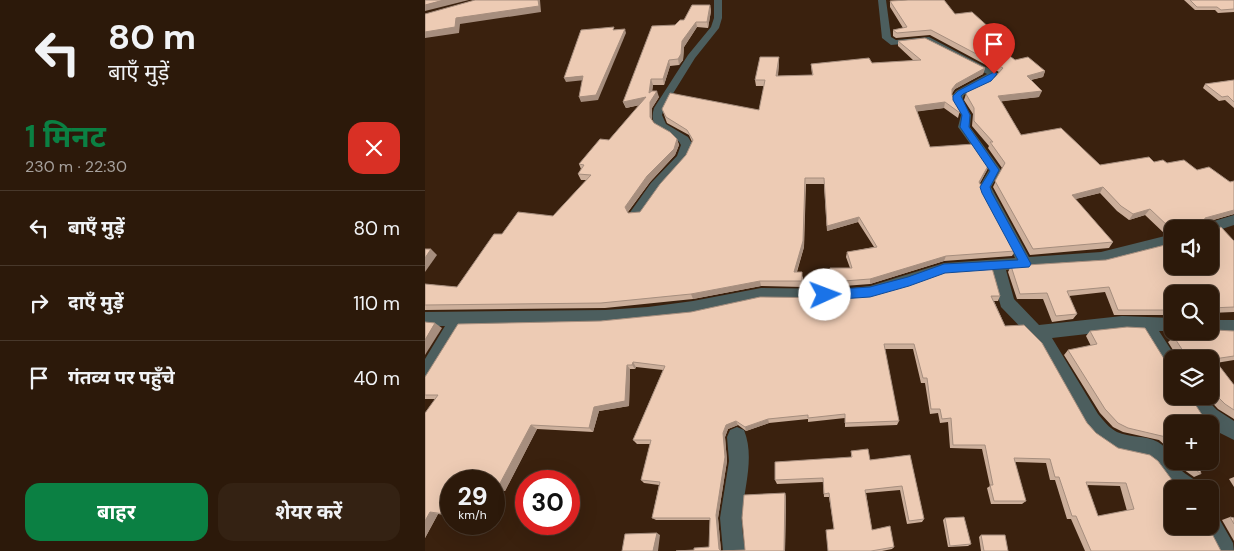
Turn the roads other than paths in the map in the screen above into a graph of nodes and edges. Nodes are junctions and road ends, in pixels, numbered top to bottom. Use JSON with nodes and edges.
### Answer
{"nodes":[{"id":1,"x":717,"y":0,"type":"edge"},
{"id":2,"x":882,"y":0,"type":"edge"},
{"id":3,"x":636,"y":214,"type":"edge"},
{"id":4,"x":1234,"y":220,"type":"edge"},
{"id":5,"x":1219,"y":225,"type":"edge"},
{"id":6,"x":1219,"y":231,"type":"edge"},
{"id":7,"x":1229,"y":236,"type":"edge"},
{"id":8,"x":1164,"y":241,"type":"edge"},
{"id":9,"x":1025,"y":264,"type":"junction"},
{"id":10,"x":997,"y":266,"type":"junction"},
{"id":11,"x":425,"y":319,"type":"edge"},
{"id":12,"x":458,"y":320,"type":"junction"},
{"id":13,"x":1145,"y":323,"type":"junction"},
{"id":14,"x":1164,"y":324,"type":"edge"},
{"id":15,"x":1219,"y":327,"type":"edge"},
{"id":16,"x":1234,"y":327,"type":"edge"},
{"id":17,"x":1038,"y":332,"type":"junction"},
{"id":18,"x":1164,"y":354,"type":"edge"},
{"id":19,"x":425,"y":374,"type":"edge"},
{"id":20,"x":1199,"y":405,"type":"edge"},
{"id":21,"x":1234,"y":431,"type":"edge"},
{"id":22,"x":737,"y":437,"type":"dead end"},
{"id":23,"x":1178,"y":480,"type":"edge"},
{"id":24,"x":1217,"y":535,"type":"edge"},
{"id":25,"x":735,"y":551,"type":"edge"},
{"id":26,"x":1225,"y":551,"type":"edge"}],
"edges":[{"from":1,"to":3,"type":"street"},
{"from":2,"to":9,"type":"street"},
{"from":4,"to":5,"type":"street"},
{"from":6,"to":7,"type":"street"},
{"from":8,"to":9,"type":"street"},
{"from":9,"to":10,"type":"street"},
{"from":10,"to":12,"type":"street"},
{"from":10,"to":17,"type":"street"},
{"from":11,"to":12,"type":"street"},
{"from":12,"to":19,"type":"street"},
{"from":13,"to":14,"type":"street"},
{"from":13,"to":17,"type":"street"},
{"from":13,"to":18,"type":"street"},
{"from":15,"to":16,"type":"street"},
{"from":17,"to":23,"type":"street"},
{"from":20,"to":21,"type":"street"},
{"from":22,"to":25,"type":"street"},
{"from":24,"to":26,"type":"street"}]}
